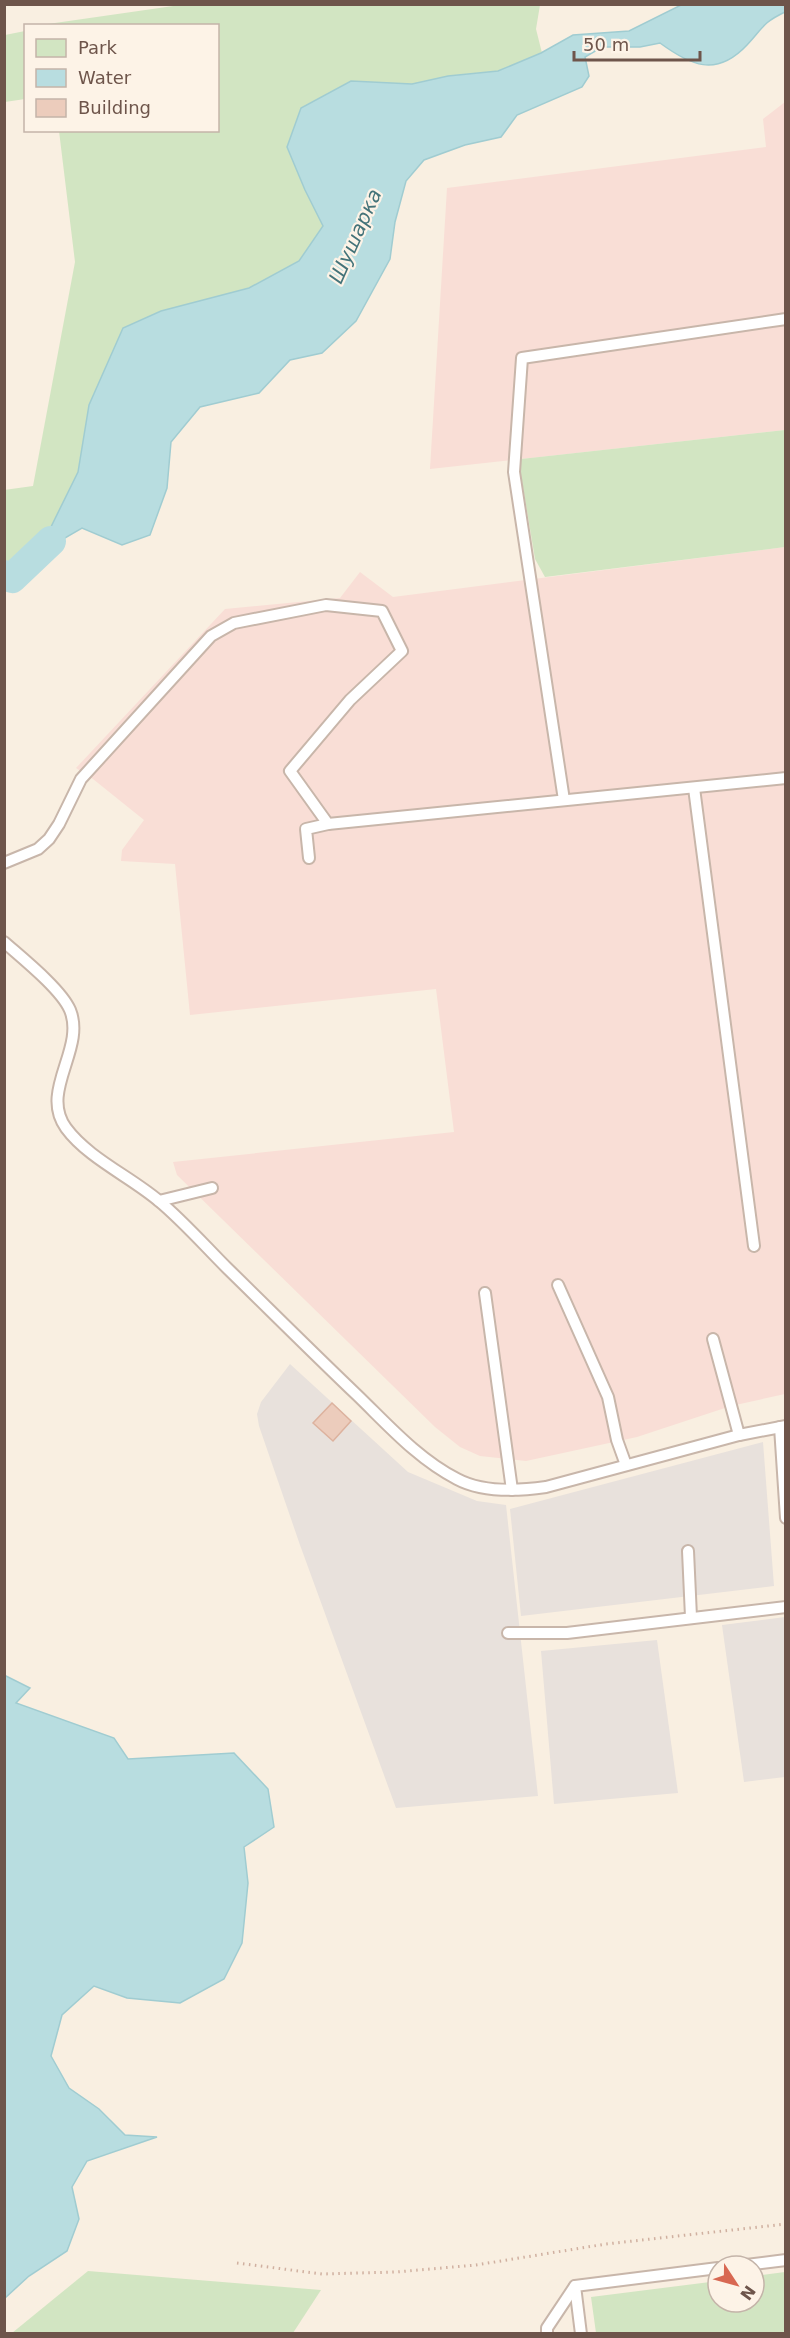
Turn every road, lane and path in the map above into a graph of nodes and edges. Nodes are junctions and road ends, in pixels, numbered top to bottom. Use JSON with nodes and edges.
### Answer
{"nodes":[{"id":1,"x":786,"y":319,"type":"edge"},
{"id":2,"x":786,"y":778,"type":"edge"},
{"id":3,"x":694,"y":788,"type":"junction"},
{"id":4,"x":564,"y":800,"type":"junction"},
{"id":5,"x":328,"y":824,"type":"junction"},
{"id":6,"x":309,"y":858,"type":"dead end"},
{"id":7,"x":4,"y":863,"type":"edge"},
{"id":8,"x":4,"y":942,"type":"edge"},
{"id":9,"x":212,"y":1188,"type":"dead end"},
{"id":10,"x":159,"y":1201,"type":"junction"},
{"id":11,"x":754,"y":1246,"type":"dead end"},
{"id":12,"x":558,"y":1285,"type":"dead end"},
{"id":13,"x":485,"y":1293,"type":"dead end"},
{"id":14,"x":713,"y":1339,"type":"dead end"},
{"id":15,"x":783,"y":1426,"type":"edge"},
{"id":16,"x":739,"y":1436,"type":"junction"},
{"id":17,"x":626,"y":1465,"type":"junction"},
{"id":18,"x":512,"y":1490,"type":"junction"},
{"id":19,"x":786,"y":1518,"type":"edge"},
{"id":20,"x":688,"y":1551,"type":"dead end"},
{"id":21,"x":786,"y":1607,"type":"edge"},
{"id":22,"x":691,"y":1617,"type":"junction"},
{"id":23,"x":508,"y":1633,"type":"dead end"},
{"id":24,"x":786,"y":2224,"type":"edge"},
{"id":25,"x":786,"y":2260,"type":"edge"},
{"id":26,"x":766,"y":2262,"type":"edge"},
{"id":27,"x":237,"y":2263,"type":"dead end"},
{"id":28,"x":706,"y":2270,"type":"edge"},
{"id":29,"x":575,"y":2286,"type":"junction"},
{"id":30,"x":547,"y":2334,"type":"edge"},
{"id":31,"x":581,"y":2334,"type":"edge"}],
"edges":[{"from":1,"to":4,"type":"lane"},
{"from":2,"to":3,"type":"lane"},
{"from":3,"to":4,"type":"lane"},
{"from":3,"to":11,"type":"lane"},
{"from":4,"to":5,"type":"lane"},
{"from":5,"to":6,"type":"lane"},
{"from":5,"to":7,"type":"lane"},
{"from":8,"to":10,"type":"lane"},
{"from":9,"to":10,"type":"lane"},
{"from":10,"to":18,"type":"lane"},
{"from":12,"to":17,"type":"lane"},
{"from":13,"to":18,"type":"lane"},
{"from":14,"to":16,"type":"lane"},
{"from":15,"to":16,"type":"lane"},
{"from":15,"to":19,"type":"lane"},
{"from":16,"to":17,"type":"lane"},
{"from":17,"to":18,"type":"lane"},
{"from":20,"to":22,"type":"lane"},
{"from":21,"to":22,"type":"lane"},
{"from":22,"to":23,"type":"lane"},
{"from":24,"to":27,"type":"path"},
{"from":25,"to":26,"type":"lane"},
{"from":28,"to":29,"type":"lane"},
{"from":29,"to":30,"type":"lane"},
{"from":29,"to":31,"type":"lane"}]}
